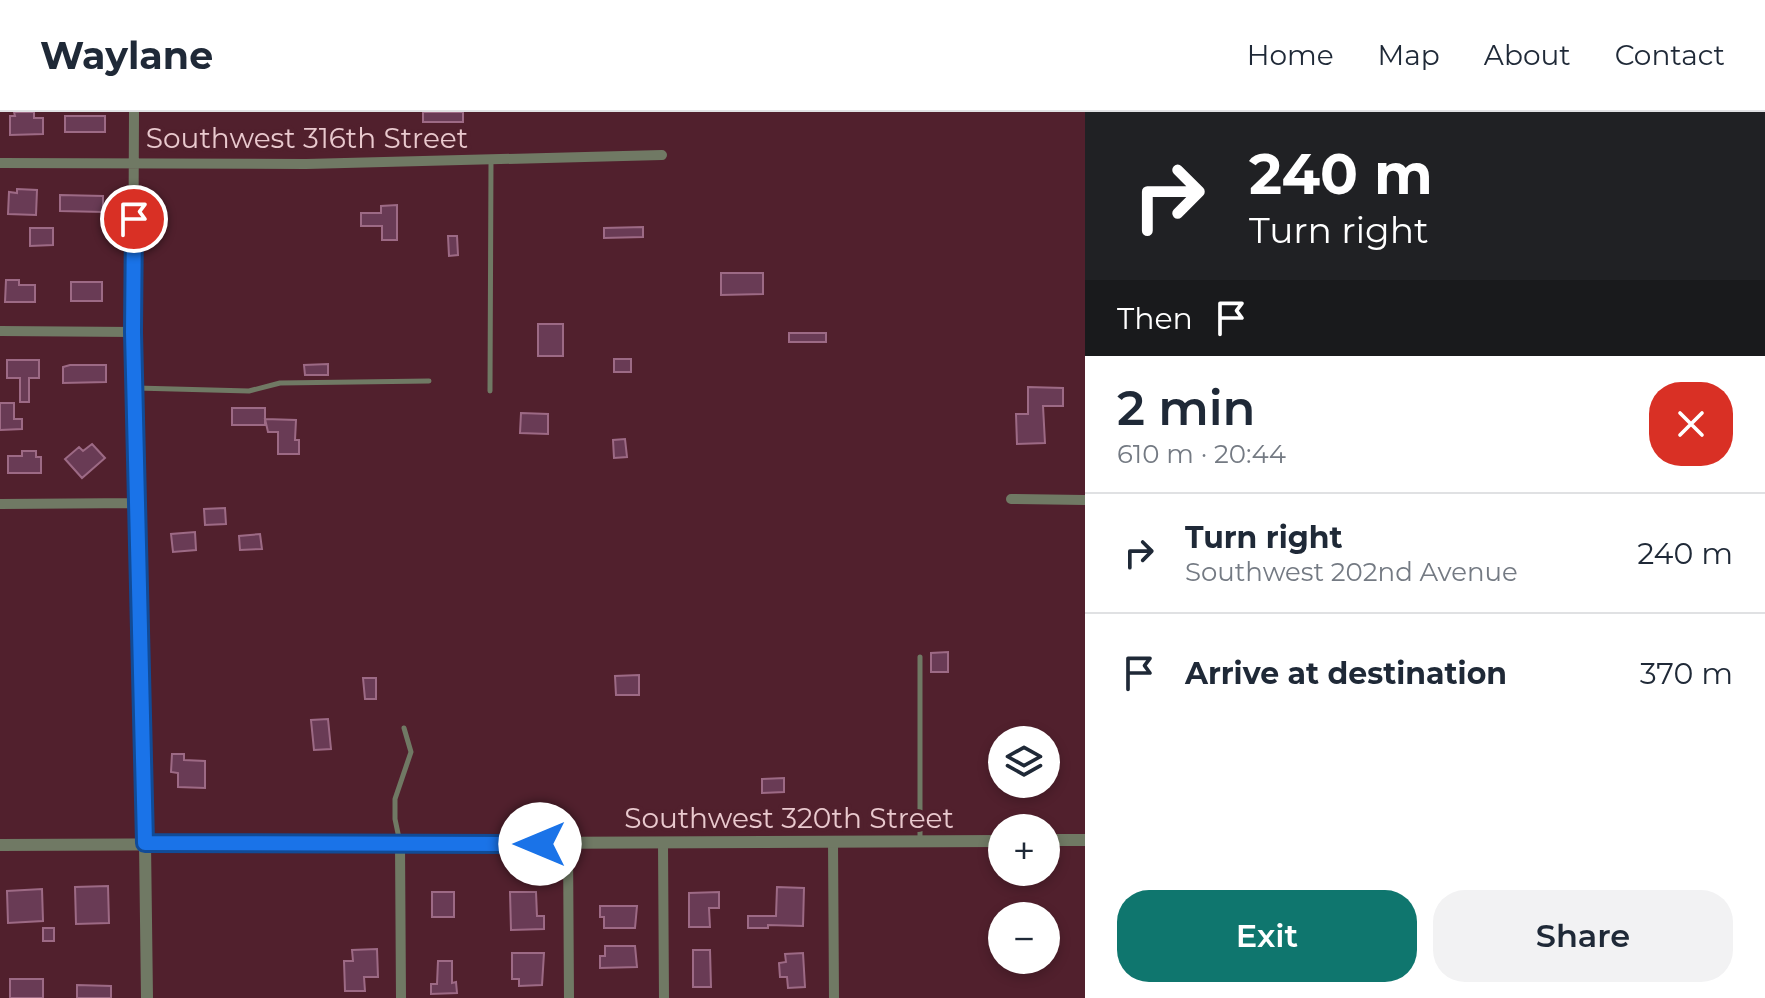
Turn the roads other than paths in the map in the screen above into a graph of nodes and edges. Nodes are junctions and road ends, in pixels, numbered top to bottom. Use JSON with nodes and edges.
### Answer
{"nodes":[{"id":1,"x":134,"y":112,"type":"edge"},
{"id":2,"x":662,"y":155,"type":"dead end"},
{"id":3,"x":491,"y":161,"type":"junction"},
{"id":4,"x":0,"y":163,"type":"edge"},
{"id":5,"x":135,"y":163,"type":"junction"},
{"id":6,"x":0,"y":331,"type":"edge"},
{"id":7,"x":133,"y":332,"type":"junction"},
{"id":8,"x":429,"y":381,"type":"dead end"},
{"id":9,"x":135,"y":388,"type":"junction"},
{"id":10,"x":490,"y":391,"type":"dead end"},
{"id":11,"x":1011,"y":499,"type":"dead end"},
{"id":12,"x":1085,"y":500,"type":"edge"},
{"id":13,"x":139,"y":503,"type":"junction"},
{"id":14,"x":0,"y":504,"type":"edge"},
{"id":15,"x":920,"y":657,"type":"dead end"},
{"id":16,"x":404,"y":728,"type":"dead end"},
{"id":17,"x":1060,"y":840,"type":"edge"},
{"id":18,"x":1085,"y":840,"type":"edge"},
{"id":19,"x":833,"y":841,"type":"junction"},
{"id":20,"x":920,"y":841,"type":"junction"},
{"id":21,"x":988,"y":841,"type":"edge"},
{"id":22,"x":145,"y":843,"type":"junction"},
{"id":23,"x":400,"y":844,"type":"junction"},
{"id":24,"x":568,"y":844,"type":"junction"},
{"id":25,"x":663,"y":844,"type":"junction"},
{"id":26,"x":0,"y":845,"type":"edge"},
{"id":27,"x":147,"y":998,"type":"edge"},
{"id":28,"x":401,"y":998,"type":"edge"},
{"id":29,"x":569,"y":998,"type":"edge"},
{"id":30,"x":664,"y":998,"type":"edge"},
{"id":31,"x":834,"y":998,"type":"edge"}],
"edges":[{"from":1,"to":5,"type":"street"},
{"from":2,"to":3,"type":"street","name":"Southwest 316th Street"},
{"from":3,"to":5,"type":"street","name":"Southwest 316th Street"},
{"from":3,"to":10,"type":"lane"},
{"from":4,"to":5,"type":"street","name":"Southwest 316th Street"},
{"from":5,"to":7,"type":"street"},
{"from":6,"to":7,"type":"street"},
{"from":7,"to":9,"type":"street"},
{"from":8,"to":9,"type":"lane"},
{"from":9,"to":13,"type":"street"},
{"from":11,"to":12,"type":"street"},
{"from":13,"to":14,"type":"street"},
{"from":13,"to":22,"type":"street"},
{"from":15,"to":20,"type":"lane"},
{"from":16,"to":23,"type":"lane"},
{"from":17,"to":18,"type":"street"},
{"from":19,"to":20,"type":"street","name":"Southwest 320th Street"},
{"from":19,"to":25,"type":"street","name":"Southwest 320th Street"},
{"from":19,"to":31,"type":"street"},
{"from":20,"to":21,"type":"street","name":"Southwest 320th Street"},
{"from":22,"to":23,"type":"street","name":"Southwest 320th Street"},
{"from":22,"to":26,"type":"street","name":"Southwest 320th Street"},
{"from":22,"to":27,"type":"street"},
{"from":23,"to":24,"type":"street","name":"Southwest 320th Street"},
{"from":23,"to":28,"type":"street"},
{"from":24,"to":25,"type":"street","name":"Southwest 320th Street"},
{"from":24,"to":29,"type":"street"},
{"from":25,"to":30,"type":"street"}]}
